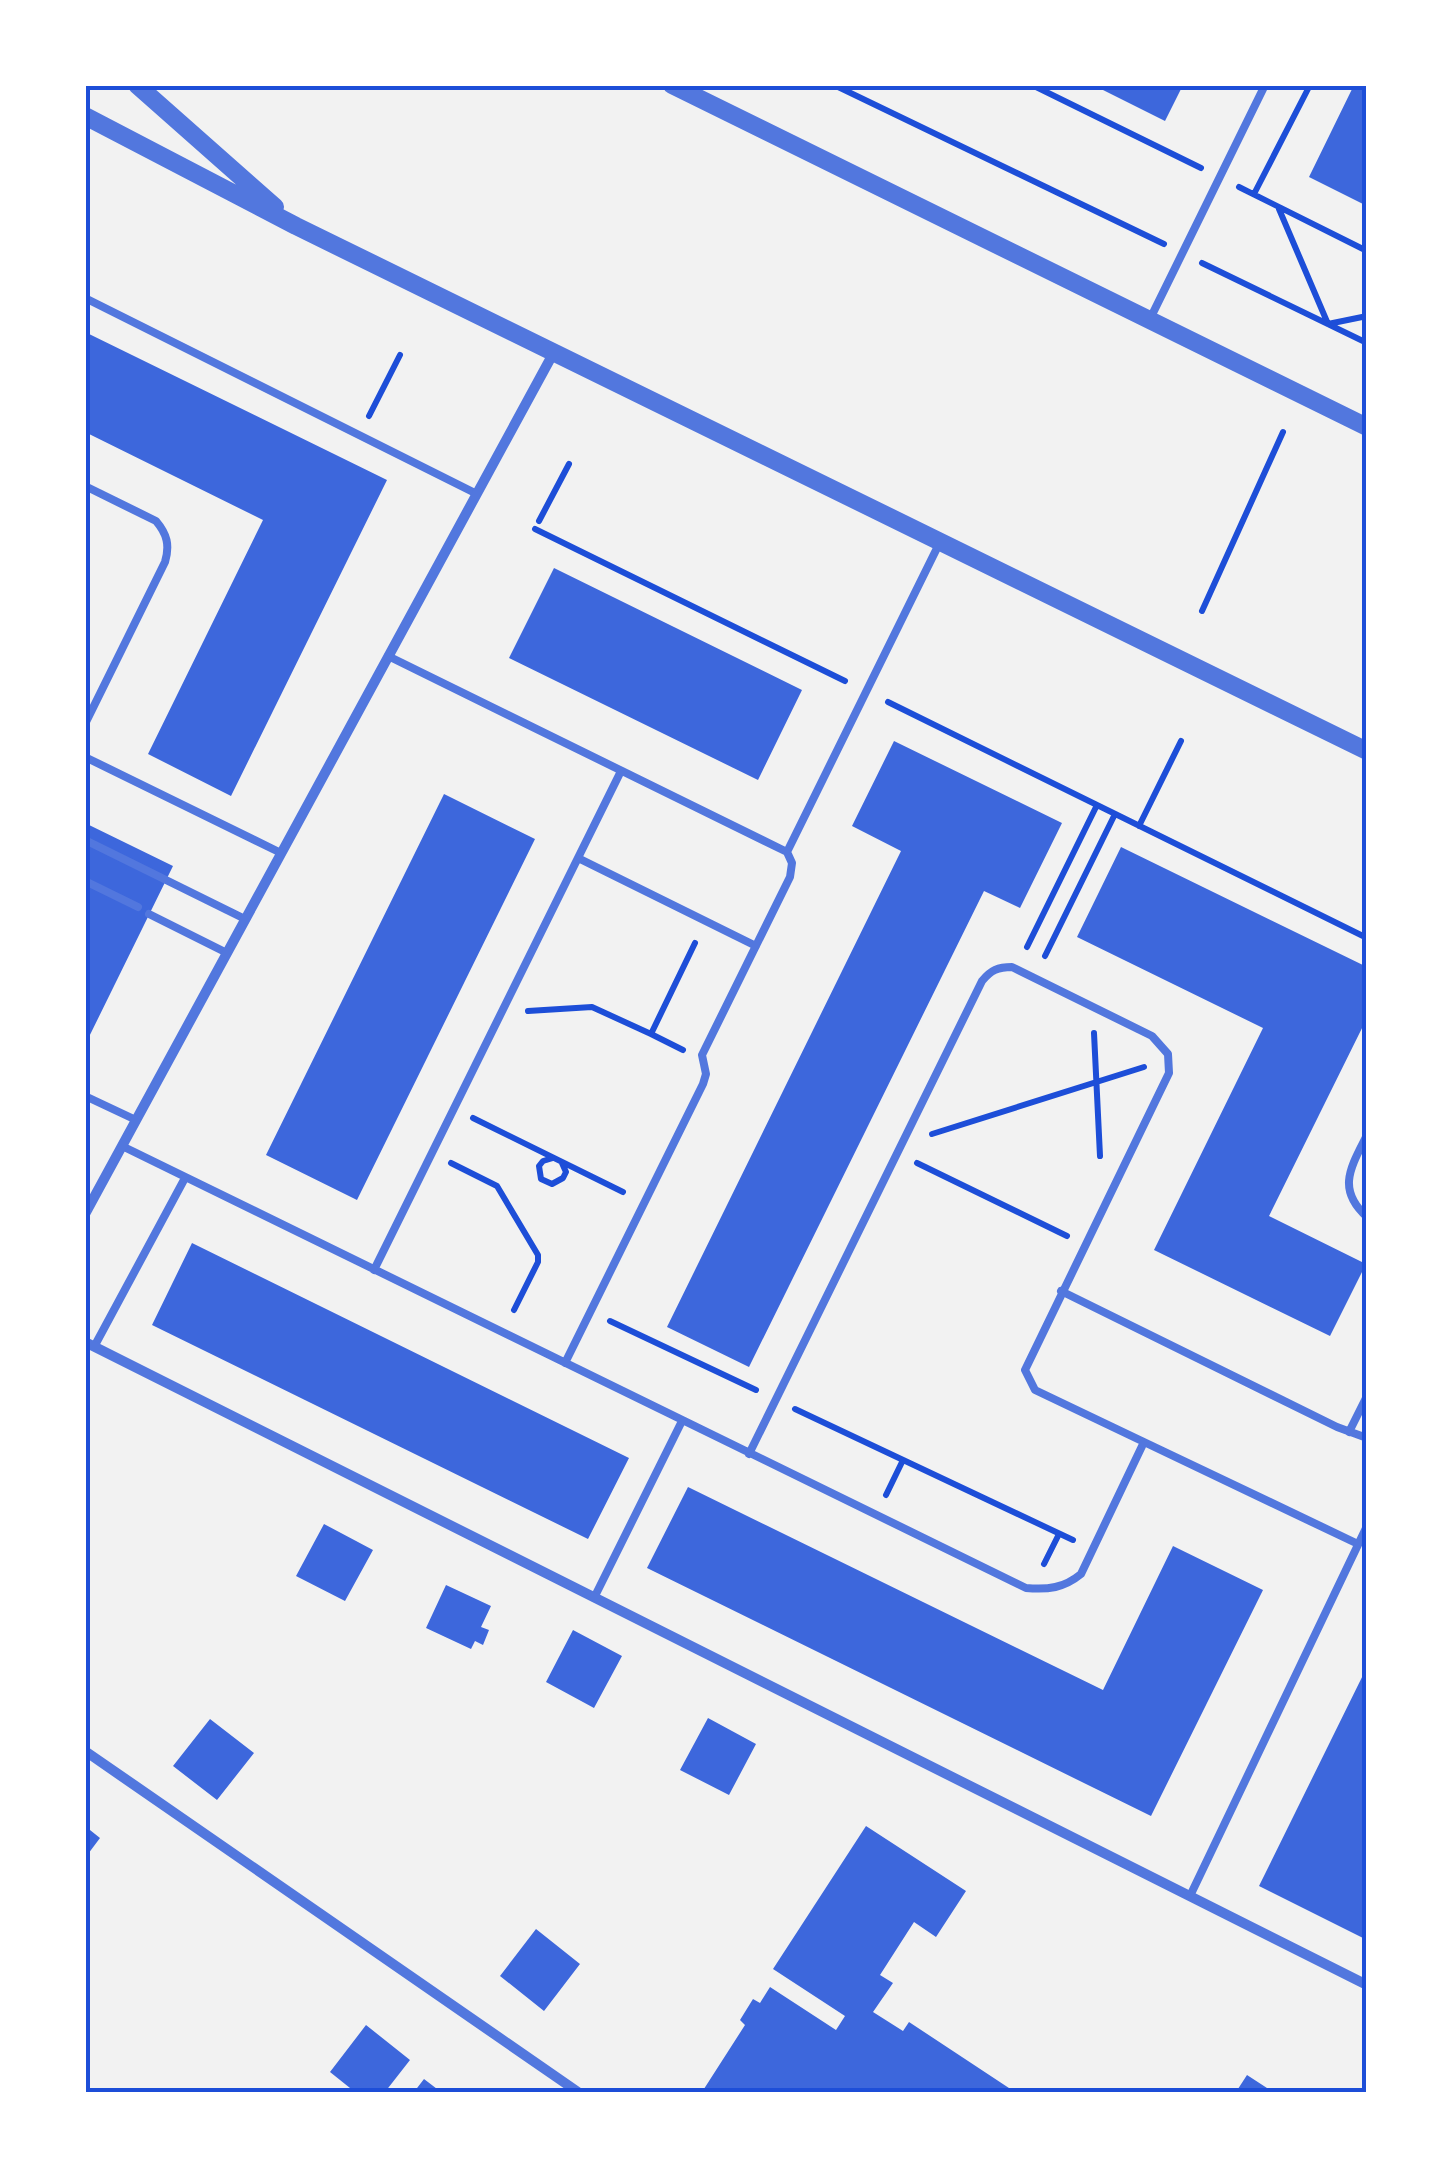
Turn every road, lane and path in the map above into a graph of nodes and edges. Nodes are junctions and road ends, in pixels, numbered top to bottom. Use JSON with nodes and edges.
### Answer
{"nodes":[{"id":1,"x":137,"y":85,"type":"edge"},
{"id":2,"x":672,"y":85,"type":"edge"},
{"id":3,"x":834,"y":85,"type":"edge"},
{"id":4,"x":1264,"y":85,"type":"edge"},
{"id":5,"x":1310,"y":85,"type":"edge"},
{"id":6,"x":85,"y":116,"type":"edge"},
{"id":7,"x":1254,"y":194,"type":"dead end"},
{"id":8,"x":1279,"y":208,"type":"dead end"},
{"id":9,"x":296,"y":226,"type":"junction"},
{"id":10,"x":1182,"y":253,"type":"junction"},
{"id":11,"x":85,"y":298,"type":"edge"},
{"id":12,"x":1367,"y":316,"type":"edge"},
{"id":13,"x":1150,"y":319,"type":"junction"},
{"id":14,"x":1328,"y":324,"type":"junction"},
{"id":15,"x":1367,"y":343,"type":"edge"},
{"id":16,"x":554,"y":352,"type":"junction"},
{"id":17,"x":400,"y":355,"type":"dead end"},
{"id":18,"x":1367,"y":428,"type":"edge"},
{"id":19,"x":1283,"y":432,"type":"dead end"},
{"id":20,"x":360,"y":436,"type":"junction"},
{"id":21,"x":569,"y":464,"type":"dead end"},
{"id":22,"x":85,"y":486,"type":"edge"},
{"id":23,"x":477,"y":494,"type":"junction"},
{"id":24,"x":940,"y":542,"type":"junction"},
{"id":25,"x":1202,"y":612,"type":"dead end"},
{"id":26,"x":388,"y":656,"type":"junction"},
{"id":27,"x":866,"y":692,"type":"junction"},
{"id":28,"x":85,"y":724,"type":"edge"},
{"id":29,"x":1181,"y":741,"type":"dead end"},
{"id":30,"x":1367,"y":751,"type":"edge"},
{"id":31,"x":85,"y":757,"type":"edge"},
{"id":32,"x":621,"y":771,"type":"junction"},
{"id":33,"x":1097,"y":805,"type":"junction"},
{"id":34,"x":1115,"y":814,"type":"junction"},
{"id":35,"x":1139,"y":826,"type":"junction"},
{"id":36,"x":85,"y":840,"type":"edge"},
{"id":37,"x":787,"y":852,"type":"junction"},
{"id":38,"x":281,"y":853,"type":"junction"},
{"id":39,"x":578,"y":858,"type":"junction"},
{"id":40,"x":85,"y":881,"type":"edge"},
{"id":41,"x":138,"y":907,"type":"dead end"},
{"id":42,"x":149,"y":914,"type":"dead end"},
{"id":43,"x":246,"y":919,"type":"junction"},
{"id":44,"x":706,"y":921,"type":"junction"},
{"id":45,"x":1367,"y":938,"type":"edge"},
{"id":46,"x":756,"y":946,"type":"junction"},
{"id":47,"x":227,"y":953,"type":"junction"},
{"id":48,"x":1016,"y":969,"type":"junction"},
{"id":49,"x":1034,"y":978,"type":"junction"},
{"id":50,"x":1093,"y":1007,"type":"junction"},
{"id":51,"x":502,"y":1012,"type":"junction"},
{"id":52,"x":651,"y":1034,"type":"junction"},
{"id":53,"x":702,"y":1060,"type":"junction"},
{"id":54,"x":1169,"y":1060,"type":"junction"},
{"id":55,"x":1096,"y":1082,"type":"junction"},
{"id":56,"x":85,"y":1096,"type":"edge"},
{"id":57,"x":454,"y":1108,"type":"junction"},
{"id":58,"x":136,"y":1120,"type":"junction"},
{"id":59,"x":1367,"y":1135,"type":"edge"},
{"id":60,"x":902,"y":1144,"type":"junction"},
{"id":61,"x":122,"y":1146,"type":"junction"},
{"id":62,"x":432,"y":1153,"type":"junction"},
{"id":63,"x":898,"y":1153,"type":"junction"},
{"id":64,"x":185,"y":1178,"type":"junction"},
{"id":65,"x":644,"y":1202,"type":"junction"},
{"id":66,"x":1102,"y":1209,"type":"junction"},
{"id":67,"x":85,"y":1214,"type":"edge"},
{"id":68,"x":1367,"y":1216,"type":"edge"},
{"id":69,"x":1084,"y":1244,"type":"junction"},
{"id":70,"x":374,"y":1270,"type":"junction"},
{"id":71,"x":1061,"y":1292,"type":"junction"},
{"id":72,"x":590,"y":1312,"type":"junction"},
{"id":73,"x":503,"y":1333,"type":"junction"},
{"id":74,"x":89,"y":1345,"type":"edge"},
{"id":75,"x":565,"y":1363,"type":"junction"},
{"id":76,"x":1367,"y":1396,"type":"edge"},
{"id":77,"x":776,"y":1400,"type":"junction"},
{"id":78,"x":682,"y":1420,"type":"junction"},
{"id":79,"x":1349,"y":1432,"type":"junction"},
{"id":80,"x":1367,"y":1438,"type":"edge"},
{"id":81,"x":1144,"y":1442,"type":"junction"},
{"id":82,"x":750,"y":1454,"type":"junction"},
{"id":83,"x":904,"y":1460,"type":"junction"},
{"id":84,"x":876,"y":1516,"type":"junction"},
{"id":85,"x":1367,"y":1526,"type":"edge"},
{"id":86,"x":1358,"y":1544,"type":"junction"},
{"id":87,"x":1093,"y":1550,"type":"junction"},
{"id":88,"x":594,"y":1598,"type":"junction"},
{"id":89,"x":85,"y":1751,"type":"edge"},
{"id":90,"x":1190,"y":1896,"type":"junction"},
{"id":91,"x":1367,"y":1984,"type":"edge"},
{"id":92,"x":578,"y":2092,"type":"edge"}],
"edges":[{"from":1,"to":9,"type":"street"},
{"from":2,"to":13,"type":"street"},
{"from":3,"to":10,"type":"path"},
{"from":4,"to":10,"type":"lane"},
{"from":5,"to":7,"type":"path"},
{"from":6,"to":9,"type":"street"},
{"from":8,"to":14,"type":"path"},
{"from":9,"to":16,"type":"street"},
{"from":10,"to":13,"type":"lane"},
{"from":10,"to":14,"type":"path"},
{"from":11,"to":20,"type":"lane"},
{"from":12,"to":14,"type":"path"},
{"from":13,"to":18,"type":"street"},
{"from":14,"to":15,"type":"path"},
{"from":16,"to":23,"type":"street"},
{"from":16,"to":24,"type":"street"},
{"from":17,"to":20,"type":"path"},
{"from":19,"to":25,"type":"path"},
{"from":20,"to":23,"type":"lane"},
{"from":21,"to":27,"type":"path"},
{"from":22,"to":28,"type":"lane"},
{"from":23,"to":26,"type":"street"},
{"from":24,"to":27,"type":"lane"},
{"from":24,"to":30,"type":"street"},
{"from":26,"to":32,"type":"lane"},
{"from":26,"to":38,"type":"street"},
{"from":27,"to":33,"type":"path"},
{"from":27,"to":37,"type":"lane"},
{"from":29,"to":35,"type":"path"},
{"from":31,"to":38,"type":"lane"},
{"from":32,"to":37,"type":"lane"},
{"from":32,"to":39,"type":"lane"},
{"from":33,"to":34,"type":"path"},
{"from":33,"to":48,"type":"path"},
{"from":34,"to":35,"type":"path"},
{"from":34,"to":49,"type":"path"},
{"from":35,"to":45,"type":"path"},
{"from":36,"to":43,"type":"lane"},
{"from":37,"to":46,"type":"lane"},
{"from":38,"to":43,"type":"street"},
{"from":39,"to":44,"type":"lane"},
{"from":39,"to":51,"type":"lane"},
{"from":40,"to":41,"type":"lane"},
{"from":42,"to":47,"type":"lane"},
{"from":43,"to":47,"type":"street"},
{"from":44,"to":46,"type":"lane"},
{"from":44,"to":52,"type":"path"},
{"from":46,"to":53,"type":"lane"},
{"from":47,"to":58,"type":"street"},
{"from":48,"to":49,"type":"lane"},
{"from":48,"to":60,"type":"lane"},
{"from":49,"to":50,"type":"lane"},
{"from":50,"to":54,"type":"lane"},
{"from":50,"to":55,"type":"path"},
{"from":51,"to":52,"type":"path"},
{"from":51,"to":57,"type":"lane"},
{"from":52,"to":53,"type":"path"},
{"from":53,"to":65,"type":"lane"},
{"from":54,"to":55,"type":"path"},
{"from":54,"to":66,"type":"lane"},
{"from":55,"to":60,"type":"path"},
{"from":55,"to":66,"type":"path"},
{"from":56,"to":58,"type":"lane"},
{"from":57,"to":62,"type":"lane"},
{"from":57,"to":65,"type":"path"},
{"from":58,"to":61,"type":"street"},
{"from":59,"to":68,"type":"lane"},
{"from":60,"to":63,"type":"lane"},
{"from":61,"to":64,"type":"lane"},
{"from":61,"to":67,"type":"street"},
{"from":62,"to":70,"type":"lane"},
{"from":62,"to":73,"type":"path"},
{"from":63,"to":69,"type":"path"},
{"from":63,"to":77,"type":"lane"},
{"from":64,"to":70,"type":"lane"},
{"from":64,"to":74,"type":"lane"},
{"from":65,"to":72,"type":"lane"},
{"from":66,"to":69,"type":"lane"},
{"from":69,"to":71,"type":"lane"},
{"from":70,"to":73,"type":"lane"},
{"from":71,"to":79,"type":"lane"},
{"from":71,"to":81,"type":"lane"},
{"from":72,"to":75,"type":"lane"},
{"from":72,"to":77,"type":"path"},
{"from":73,"to":75,"type":"lane"},
{"from":74,"to":88,"type":"street"},
{"from":75,"to":78,"type":"lane"},
{"from":76,"to":79,"type":"lane"},
{"from":77,"to":82,"type":"lane"},
{"from":77,"to":83,"type":"path"},
{"from":78,"to":82,"type":"lane"},
{"from":78,"to":88,"type":"lane"},
{"from":79,"to":80,"type":"lane"},
{"from":81,"to":86,"type":"lane"},
{"from":81,"to":87,"type":"lane"},
{"from":82,"to":84,"type":"lane"},
{"from":83,"to":84,"type":"path"},
{"from":83,"to":87,"type":"path"},
{"from":84,"to":87,"type":"lane"},
{"from":85,"to":86,"type":"lane"},
{"from":86,"to":90,"type":"lane"},
{"from":88,"to":90,"type":"street"},
{"from":89,"to":92,"type":"street"},
{"from":90,"to":91,"type":"street"}]}
